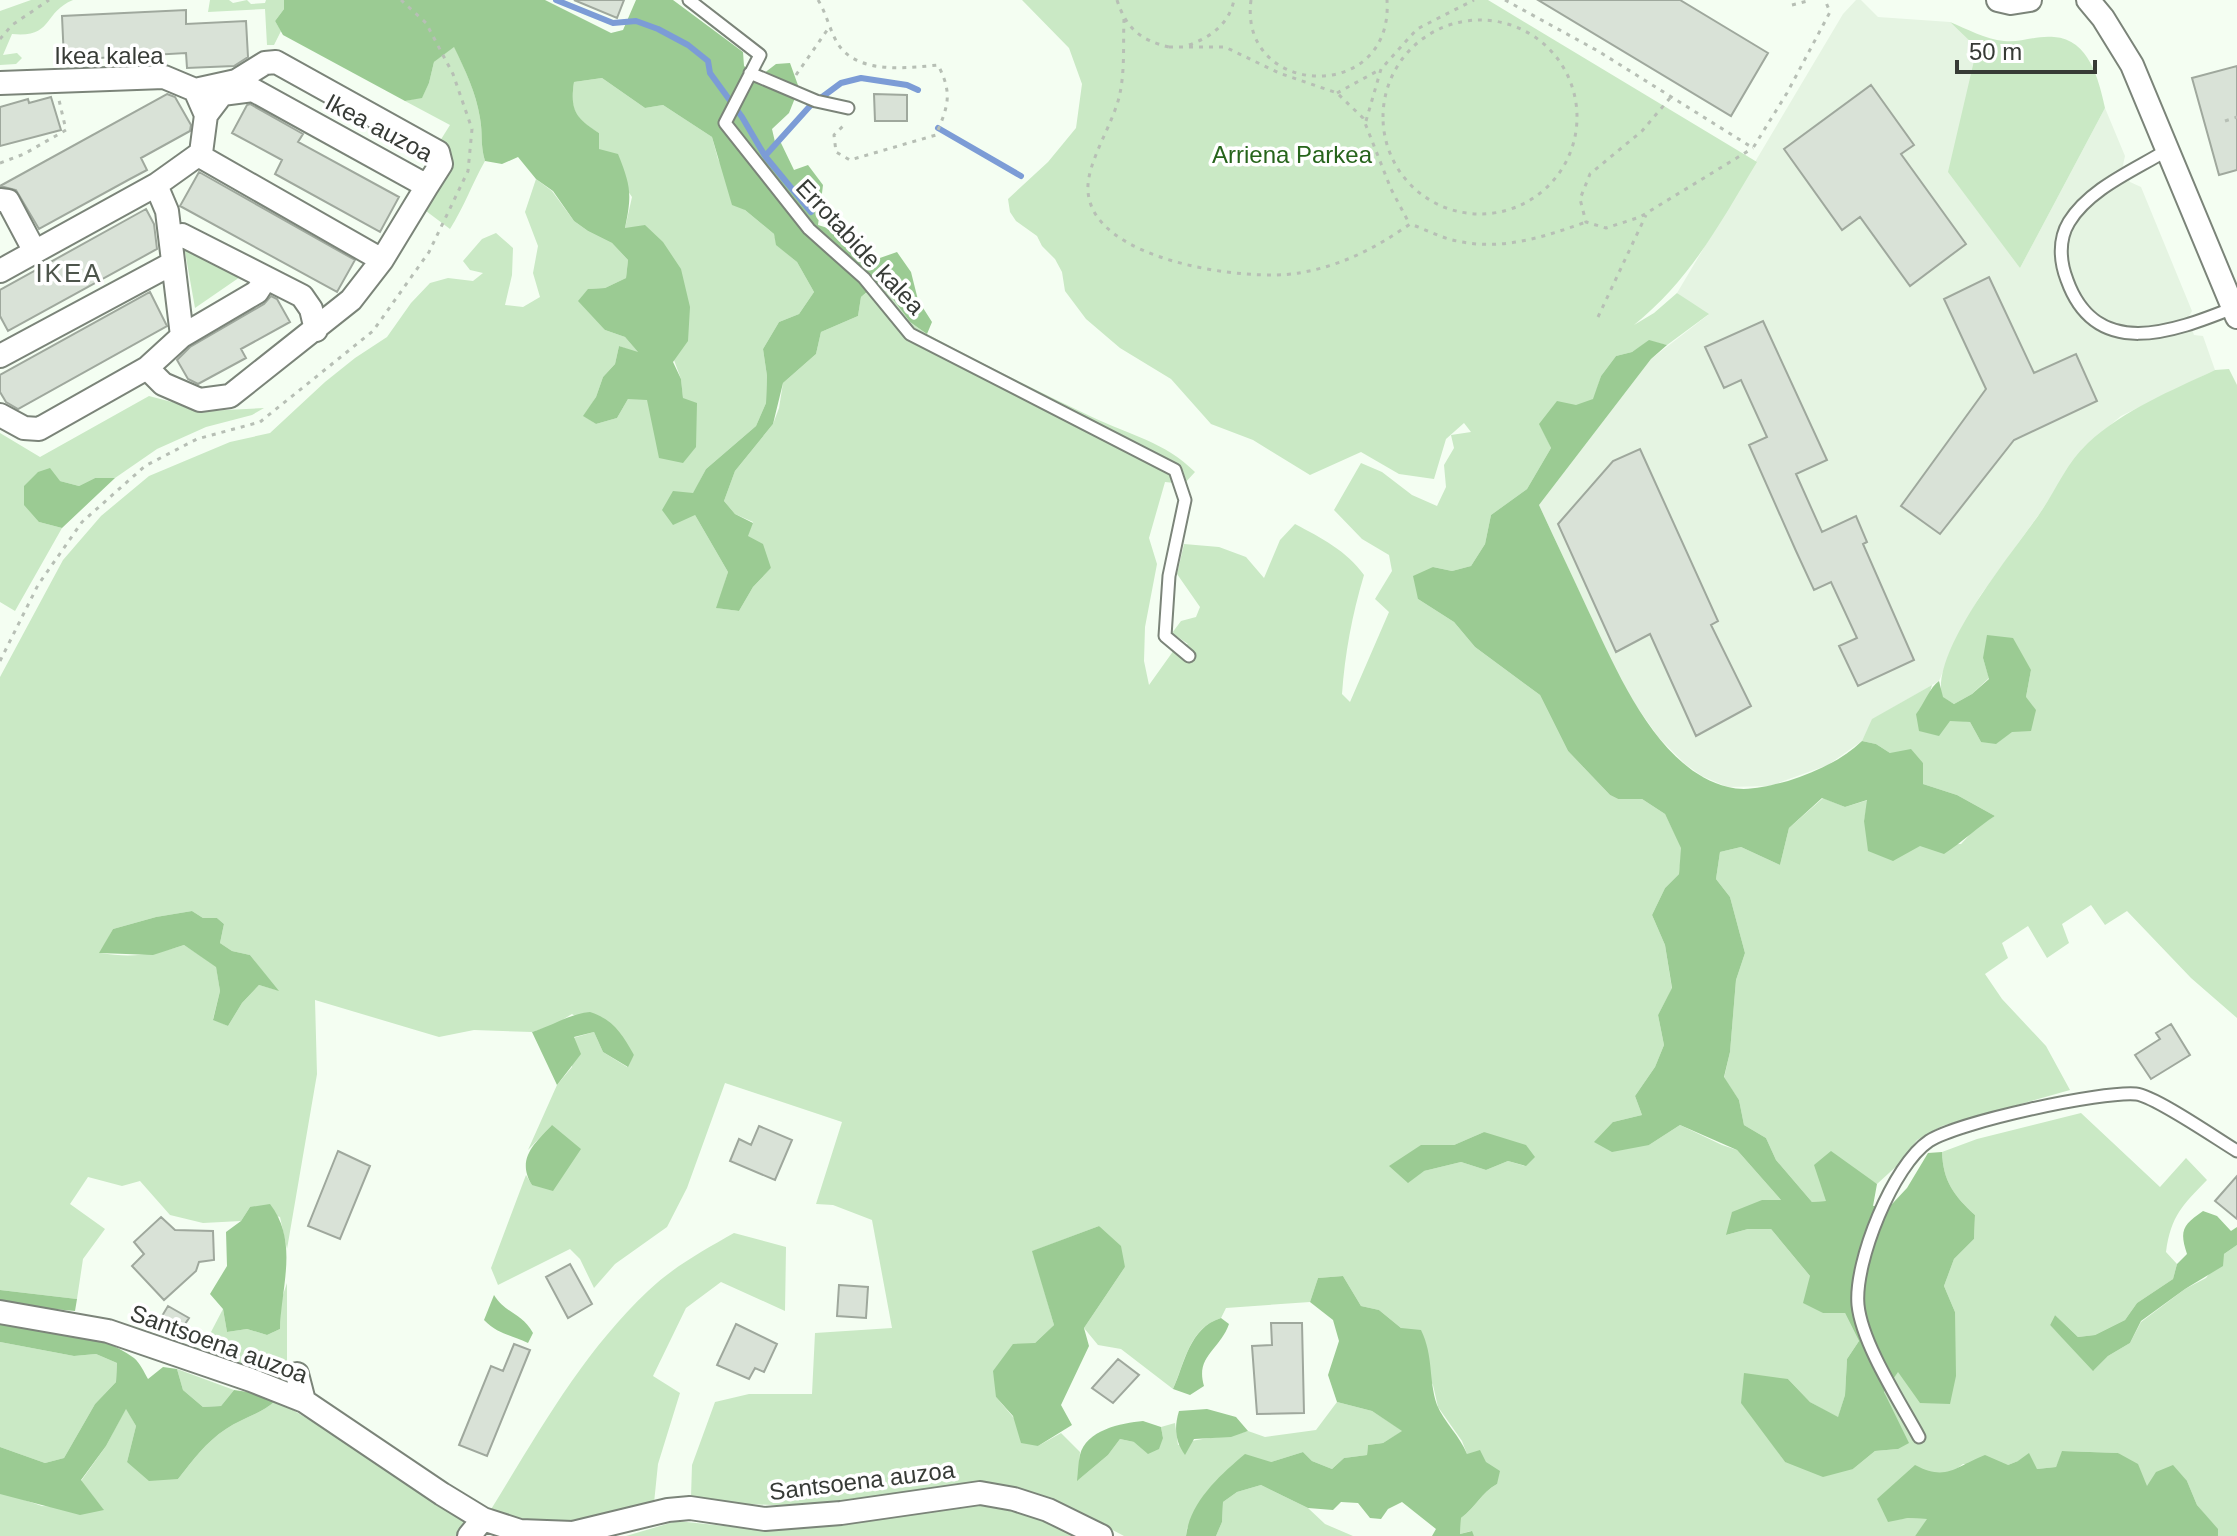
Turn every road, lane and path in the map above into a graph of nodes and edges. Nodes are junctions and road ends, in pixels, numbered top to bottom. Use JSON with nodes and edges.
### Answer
{"nodes":[{"id":1,"x":49,"y":0,"type":"edge"},
{"id":2,"x":689,"y":0,"type":"edge"},
{"id":3,"x":818,"y":0,"type":"edge"},
{"id":4,"x":1117,"y":0,"type":"edge"},
{"id":5,"x":1234,"y":0,"type":"edge"},
{"id":6,"x":1251,"y":0,"type":"edge"},
{"id":7,"x":1387,"y":0,"type":"edge"},
{"id":8,"x":1474,"y":0,"type":"edge"},
{"id":9,"x":1505,"y":0,"type":"edge"},
{"id":10,"x":1811,"y":0,"type":"edge"},
{"id":11,"x":1825,"y":0,"type":"edge"},
{"id":12,"x":1998,"y":0,"type":"edge"},
{"id":13,"x":2030,"y":0,"type":"edge"},
{"id":14,"x":2088,"y":0,"type":"edge"},
{"id":15,"x":1792,"y":5,"type":"dead end"},
{"id":16,"x":1124,"y":19,"type":"junction"},
{"id":17,"x":830,"y":26,"type":"junction"},
{"id":18,"x":0,"y":39,"type":"edge"},
{"id":19,"x":1169,"y":47,"type":"junction"},
{"id":20,"x":1401,"y":60,"type":"joint"},
{"id":21,"x":1381,"y":69,"type":"junction"},
{"id":22,"x":750,"y":73,"type":"junction"},
{"id":23,"x":54,"y":81,"type":"junction"},
{"id":24,"x":0,"y":83,"type":"edge"},
{"id":25,"x":787,"y":89,"type":"junction"},
{"id":26,"x":195,"y":90,"type":"junction"},
{"id":27,"x":1337,"y":93,"type":"junction"},
{"id":28,"x":1670,"y":98,"type":"junction"},
{"id":29,"x":848,"y":108,"type":"joint"},
{"id":30,"x":206,"y":115,"type":"junction"},
{"id":31,"x":2237,"y":117,"type":"edge"},
{"id":32,"x":2225,"y":121,"type":"dead end"},
{"id":33,"x":1365,"y":123,"type":"junction"},
{"id":34,"x":1753,"y":148,"type":"junction"},
{"id":35,"x":2167,"y":150,"type":"junction"},
{"id":36,"x":198,"y":155,"type":"junction"},
{"id":37,"x":0,"y":163,"type":"edge"},
{"id":38,"x":156,"y":185,"type":"junction"},
{"id":39,"x":427,"y":186,"type":"junction"},
{"id":40,"x":0,"y":200,"type":"edge"},
{"id":41,"x":1648,"y":212,"type":"junction"},
{"id":42,"x":1586,"y":222,"type":"junction"},
{"id":43,"x":1410,"y":224,"type":"junction"},
{"id":44,"x":171,"y":239,"type":"junction"},
{"id":45,"x":35,"y":252,"type":"junction"},
{"id":46,"x":382,"y":260,"type":"junction"},
{"id":47,"x":173,"y":263,"type":"junction"},
{"id":48,"x":0,"y":271,"type":"edge"},
{"id":49,"x":266,"y":278,"type":"junction"},
{"id":50,"x":2235,"y":313,"type":"edge"},
{"id":51,"x":1598,"y":317,"type":"dead end"},
{"id":52,"x":316,"y":330,"type":"junction"},
{"id":53,"x":182,"y":336,"type":"junction"},
{"id":54,"x":0,"y":356,"type":"edge"},
{"id":55,"x":147,"y":368,"type":"junction"},
{"id":56,"x":0,"y":415,"type":"edge"},
{"id":57,"x":1189,"y":656,"type":"dead end"},
{"id":58,"x":2237,"y":1151,"type":"edge"},
{"id":59,"x":0,"y":1312,"type":"edge"},
{"id":60,"x":297,"y":1374,"type":"dead end"},
{"id":61,"x":304,"y":1401,"type":"junction"},
{"id":62,"x":1919,"y":1437,"type":"dead end"},
{"id":63,"x":476,"y":1527,"type":"edge"},
{"id":64,"x":1101,"y":1536,"type":"edge"}],
"edges":[{"from":1,"to":18,"type":"path"},
{"from":2,"to":22,"type":"lane"},
{"from":3,"to":17,"type":"path"},
{"from":4,"to":16,"type":"path"},
{"from":5,"to":19,"type":"path"},
{"from":6,"to":7,"type":"path"},
{"from":8,"to":21,"type":"path"},
{"from":9,"to":28,"type":"path"},
{"from":10,"to":15,"type":"path"},
{"from":11,"to":34,"type":"path"},
{"from":12,"to":13,"type":"street"},
{"from":14,"to":35,"type":"street"},
{"from":16,"to":19,"type":"path"},
{"from":16,"to":43,"type":"path"},
{"from":17,"to":25,"type":"path"},
{"from":17,"to":29,"type":"path"},
{"from":19,"to":27,"type":"path"},
{"from":20,"to":20,"type":"path"},
{"from":21,"to":27,"type":"path"},
{"from":21,"to":33,"type":"path"},
{"from":22,"to":25,"type":"lane"},
{"from":22,"to":57,"type":"lane","name":"Errotabide kalea"},
{"from":23,"to":24,"type":"street","name":"Ikea kalea"},
{"from":23,"to":26,"type":"street","name":"Ikea kalea"},
{"from":23,"to":37,"type":"path"},
{"from":25,"to":29,"type":"lane"},
{"from":26,"to":30,"type":"street"},
{"from":26,"to":39,"type":"street","name":"Ikea auzoa"},
{"from":27,"to":33,"type":"path"},
{"from":28,"to":34,"type":"path"},
{"from":28,"to":42,"type":"path"},
{"from":30,"to":36,"type":"street"},
{"from":30,"to":39,"type":"street","name":"Ikea auzoa"},
{"from":31,"to":32,"type":"path"},
{"from":33,"to":43,"type":"path"},
{"from":34,"to":41,"type":"path"},
{"from":35,"to":50,"type":"street"},
{"from":35,"to":50,"type":"lane"},
{"from":36,"to":38,"type":"street"},
{"from":36,"to":46,"type":"street"},
{"from":38,"to":44,"type":"street"},
{"from":38,"to":45,"type":"street"},
{"from":39,"to":46,"type":"street"},
{"from":40,"to":45,"type":"street"},
{"from":41,"to":42,"type":"path"},
{"from":41,"to":51,"type":"path"},
{"from":42,"to":43,"type":"path"},
{"from":44,"to":47,"type":"street"},
{"from":44,"to":49,"type":"street"},
{"from":45,"to":48,"type":"street"},
{"from":46,"to":52,"type":"street"},
{"from":47,"to":53,"type":"street"},
{"from":47,"to":54,"type":"street"},
{"from":49,"to":52,"type":"street"},
{"from":49,"to":53,"type":"street"},
{"from":52,"to":55,"type":"street"},
{"from":53,"to":55,"type":"street"},
{"from":55,"to":56,"type":"street"},
{"from":58,"to":62,"type":"lane"},
{"from":59,"to":61,"type":"street","name":"Santsoena auzoa"},
{"from":60,"to":61,"type":"street"},
{"from":61,"to":63,"type":"street","name":"Santsoena auzoa"},
{"from":63,"to":64,"type":"street","name":"Santsoena auzoa"}]}
